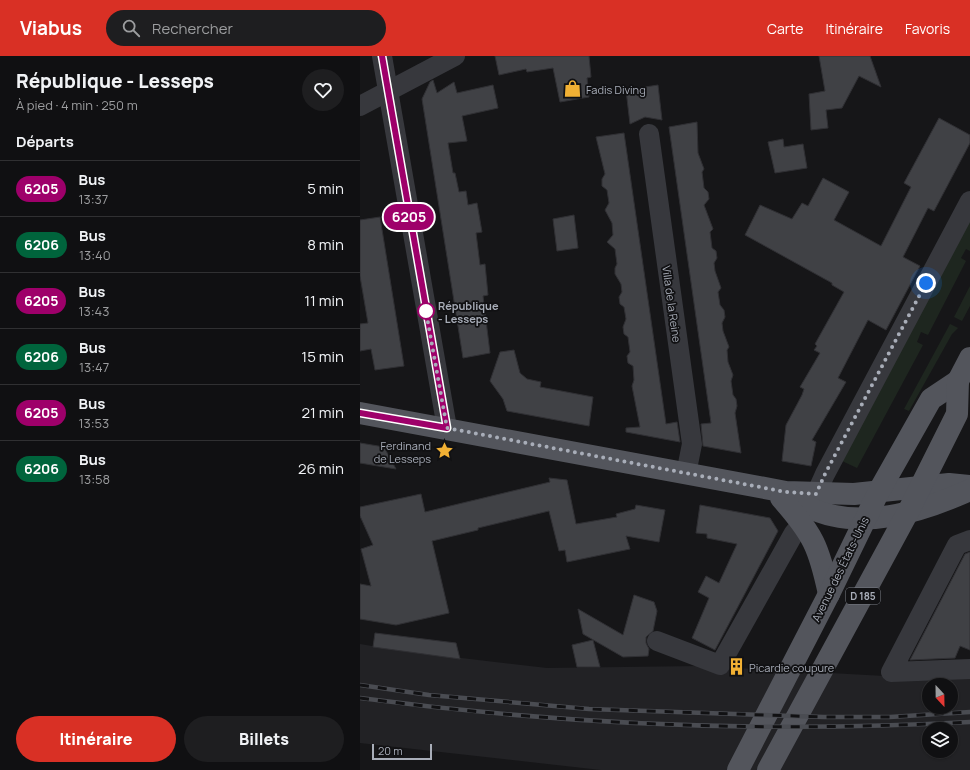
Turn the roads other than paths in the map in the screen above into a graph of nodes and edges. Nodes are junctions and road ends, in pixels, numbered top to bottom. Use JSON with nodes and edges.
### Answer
{"nodes":[{"id":1,"x":382,"y":56,"type":"edge"},
{"id":2,"x":455,"y":56,"type":"edge"},
{"id":3,"x":387,"y":90,"type":"junction"},
{"id":4,"x":360,"y":106,"type":"edge"},
{"id":5,"x":648,"y":134,"type":"dead end"},
{"id":6,"x":970,"y":201,"type":"edge"},
{"id":7,"x":970,"y":358,"type":"edge"},
{"id":8,"x":958,"y":381,"type":"junction"},
{"id":9,"x":360,"y":413,"type":"edge"},
{"id":10,"x":963,"y":422,"type":"edge"},
{"id":11,"x":447,"y":428,"type":"junction"},
{"id":12,"x":686,"y":474,"type":"junction"},
{"id":13,"x":970,"y":486,"type":"edge"},
{"id":14,"x":919,"y":488,"type":"junction"},
{"id":15,"x":970,"y":490,"type":"edge"},
{"id":16,"x":780,"y":491,"type":"junction"},
{"id":17,"x":879,"y":491,"type":"junction"},
{"id":18,"x":816,"y":494,"type":"junction"},
{"id":19,"x":908,"y":512,"type":"junction"},
{"id":20,"x":865,"y":518,"type":"junction"},
{"id":21,"x":803,"y":522,"type":"junction"},
{"id":22,"x":970,"y":540,"type":"edge"},
{"id":23,"x":829,"y":594,"type":"junction"},
{"id":24,"x":657,"y":641,"type":"dead end"},
{"id":25,"x":970,"y":669,"type":"edge"},
{"id":26,"x":739,"y":768,"type":"edge"},
{"id":27,"x":768,"y":768,"type":"edge"}],
"edges":[{"from":1,"to":3,"type":"street"},
{"from":2,"to":3,"type":"street"},
{"from":3,"to":4,"type":"street"},
{"from":3,"to":11,"type":"street"},
{"from":5,"to":12,"type":"street","name":"Villa de la Reine"},
{"from":6,"to":18,"type":"street"},
{"from":7,"to":8,"type":"main road","number":"D 185"},
{"from":8,"to":10,"type":"main road","number":"D 185"},
{"from":8,"to":17,"type":"main road","name":"Avenue des États-Unis","number":"D 185"},
{"from":9,"to":11,"type":"main road"},
{"from":10,"to":14,"type":"main road","number":"D 185"},
{"from":11,"to":12,"type":"main road"},
{"from":12,"to":16,"type":"main road"},
{"from":13,"to":14,"type":"main road"},
{"from":14,"to":17,"type":"main road"},
{"from":14,"to":19,"type":"main road","number":"D 185"},
{"from":15,"to":19,"type":"main road"},
{"from":16,"to":18,"type":"main road"},
{"from":16,"to":20,"type":"main road"},
{"from":16,"to":21,"type":"main road"},
{"from":17,"to":18,"type":"main road"},
{"from":17,"to":20,"type":"main road","name":"Avenue des États-Unis","number":"D 185"},
{"from":19,"to":20,"type":"main road"},
{"from":19,"to":27,"type":"main road","number":"D 185"},
{"from":20,"to":23,"type":"main road","name":"Avenue des États-Unis","number":"D 185"},
{"from":21,"to":23,"type":"main road"},
{"from":21,"to":24,"type":"street"},
{"from":22,"to":25,"type":"street"},
{"from":23,"to":26,"type":"main road","name":"Avenue des États-Unis","number":"D 185"}]}
